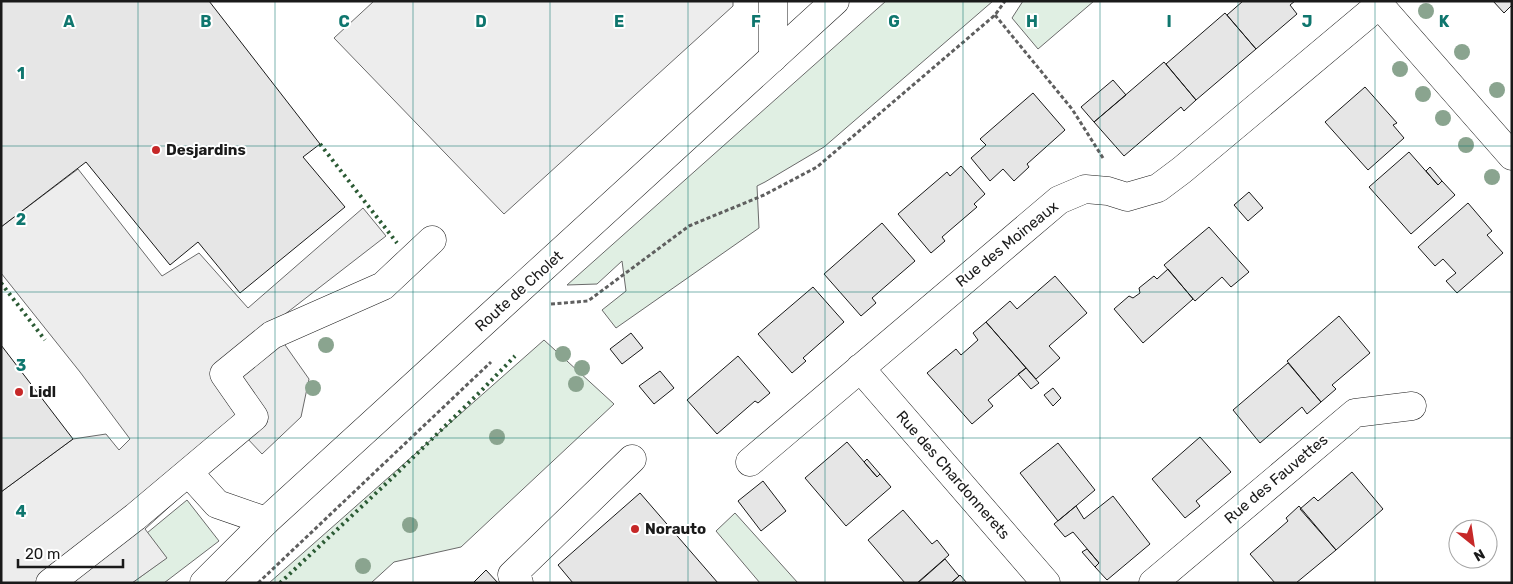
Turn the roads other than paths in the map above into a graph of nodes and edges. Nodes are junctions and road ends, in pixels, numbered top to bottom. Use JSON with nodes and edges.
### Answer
{"nodes":[{"id":1,"x":773,"y":1,"type":"edge"},
{"id":2,"x":836,"y":1,"type":"edge"},
{"id":3,"x":1377,"y":3,"type":"edge"},
{"id":4,"x":773,"y":58,"type":"junction"},
{"id":5,"x":1512,"y":156,"type":"edge"},
{"id":6,"x":432,"y":240,"type":"dead end"},
{"id":7,"x":860,"y":368,"type":"junction"},
{"id":8,"x":1412,"y":406,"type":"dead end"},
{"id":9,"x":632,"y":459,"type":"dead end"},
{"id":10,"x":750,"y":462,"type":"dead end"},
{"id":11,"x":189,"y":473,"type":"junction"},
{"id":12,"x":266,"y":521,"type":"junction"},
{"id":13,"x":50,"y":583,"type":"edge"},
{"id":14,"x":204,"y":583,"type":"edge"},
{"id":15,"x":519,"y":583,"type":"edge"},
{"id":16,"x":1046,"y":583,"type":"edge"},
{"id":17,"x":1153,"y":583,"type":"edge"}],
"edges":[{"from":1,"to":4,"type":"street"},
{"from":2,"to":4,"type":"street","name":"Route de Cholet"},
{"from":3,"to":5,"type":"street"},
{"from":3,"to":7,"type":"street","name":"Rue des Moineaux"},
{"from":4,"to":12,"type":"street","name":"Route de Cholet"},
{"from":6,"to":11,"type":"street"},
{"from":7,"to":10,"type":"street","name":"Rue des Moineaux"},
{"from":7,"to":16,"type":"street","name":"Rue des Chardonnerets"},
{"from":8,"to":17,"type":"street","name":"Rue des Fauvettes"},
{"from":9,"to":15,"type":"street"},
{"from":11,"to":12,"type":"street"},
{"from":11,"to":13,"type":"street"},
{"from":12,"to":14,"type":"street","name":"Route de Cholet"}]}
